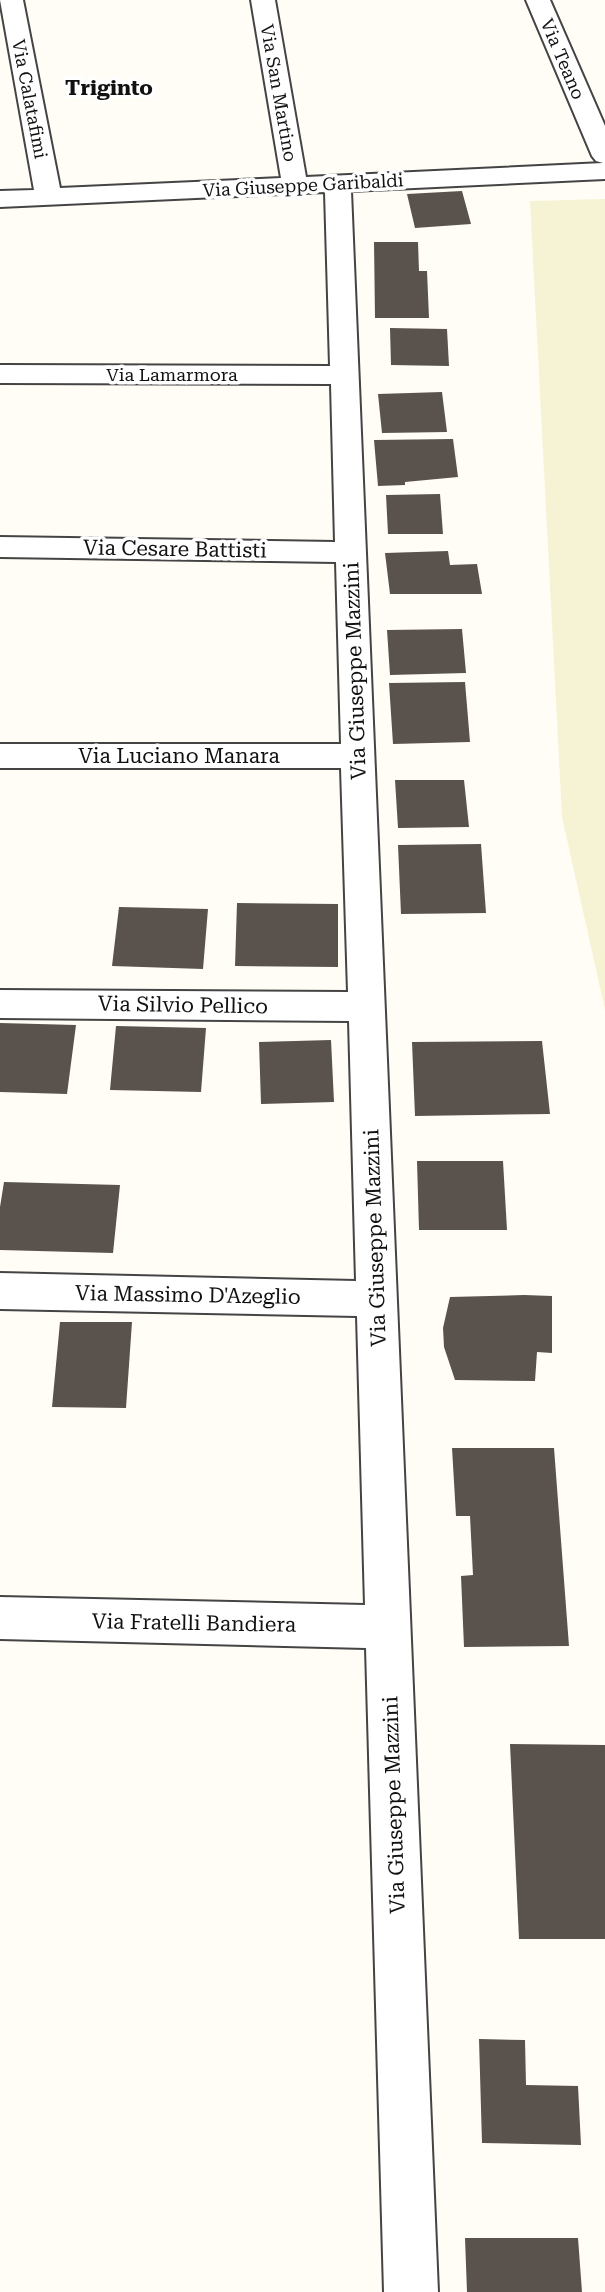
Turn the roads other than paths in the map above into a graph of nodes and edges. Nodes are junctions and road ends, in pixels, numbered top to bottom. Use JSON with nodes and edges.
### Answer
{"nodes":[{"id":1,"x":11,"y":0,"type":"edge"},
{"id":2,"x":264,"y":0,"type":"edge"},
{"id":3,"x":538,"y":0,"type":"edge"},
{"id":4,"x":605,"y":156,"type":"edge"},
{"id":5,"x":605,"y":171,"type":"edge"},
{"id":6,"x":338,"y":184,"type":"junction"},
{"id":7,"x":295,"y":186,"type":"junction"},
{"id":8,"x":49,"y":197,"type":"junction"},
{"id":9,"x":0,"y":200,"type":"edge"},
{"id":10,"x":0,"y":374,"type":"edge"},
{"id":11,"x":345,"y":375,"type":"junction"},
{"id":12,"x":0,"y":547,"type":"edge"},
{"id":13,"x":351,"y":552,"type":"junction"},
{"id":14,"x":358,"y":756,"type":"junction"},
{"id":15,"x":0,"y":757,"type":"edge"},
{"id":16,"x":0,"y":1004,"type":"edge"},
{"id":17,"x":367,"y":1007,"type":"junction"},
{"id":18,"x":0,"y":1291,"type":"edge"},
{"id":19,"x":377,"y":1299,"type":"junction"},
{"id":20,"x":0,"y":1618,"type":"edge"},
{"id":21,"x":388,"y":1627,"type":"junction"},
{"id":22,"x":411,"y":2292,"type":"edge"}],
"edges":[{"from":1,"to":8,"type":"street","name":"Via Calatafimi"},
{"from":2,"to":7,"type":"street","name":"Via San Martino"},
{"from":3,"to":4,"type":"street","name":"Via Teano"},
{"from":5,"to":6,"type":"street","name":"Via Giuseppe Garibaldi"},
{"from":6,"to":7,"type":"street","name":"Via Giuseppe Garibaldi"},
{"from":6,"to":11,"type":"street","name":"Via Giuseppe Mazzini"},
{"from":7,"to":8,"type":"street","name":"Via Giuseppe Garibaldi"},
{"from":8,"to":9,"type":"street","name":"Via Giuseppe Garibaldi"},
{"from":10,"to":11,"type":"street","name":"Via Lamarmora"},
{"from":11,"to":13,"type":"street","name":"Via Giuseppe Mazzini"},
{"from":12,"to":13,"type":"street","name":"Via Cesare Battisti"},
{"from":13,"to":14,"type":"street","name":"Via Giuseppe Mazzini"},
{"from":14,"to":15,"type":"street","name":"Via Luciano Manara"},
{"from":14,"to":17,"type":"street","name":"Via Giuseppe Mazzini"},
{"from":16,"to":17,"type":"street","name":"Via Silvio Pellico"},
{"from":17,"to":19,"type":"street","name":"Via Giuseppe Mazzini"},
{"from":18,"to":19,"type":"street","name":"Via Massimo D'Azeglio"},
{"from":19,"to":21,"type":"street","name":"Via Giuseppe Mazzini"},
{"from":20,"to":21,"type":"street","name":"Via Fratelli Bandiera"},
{"from":21,"to":22,"type":"street","name":"Via Giuseppe Mazzini"}]}
